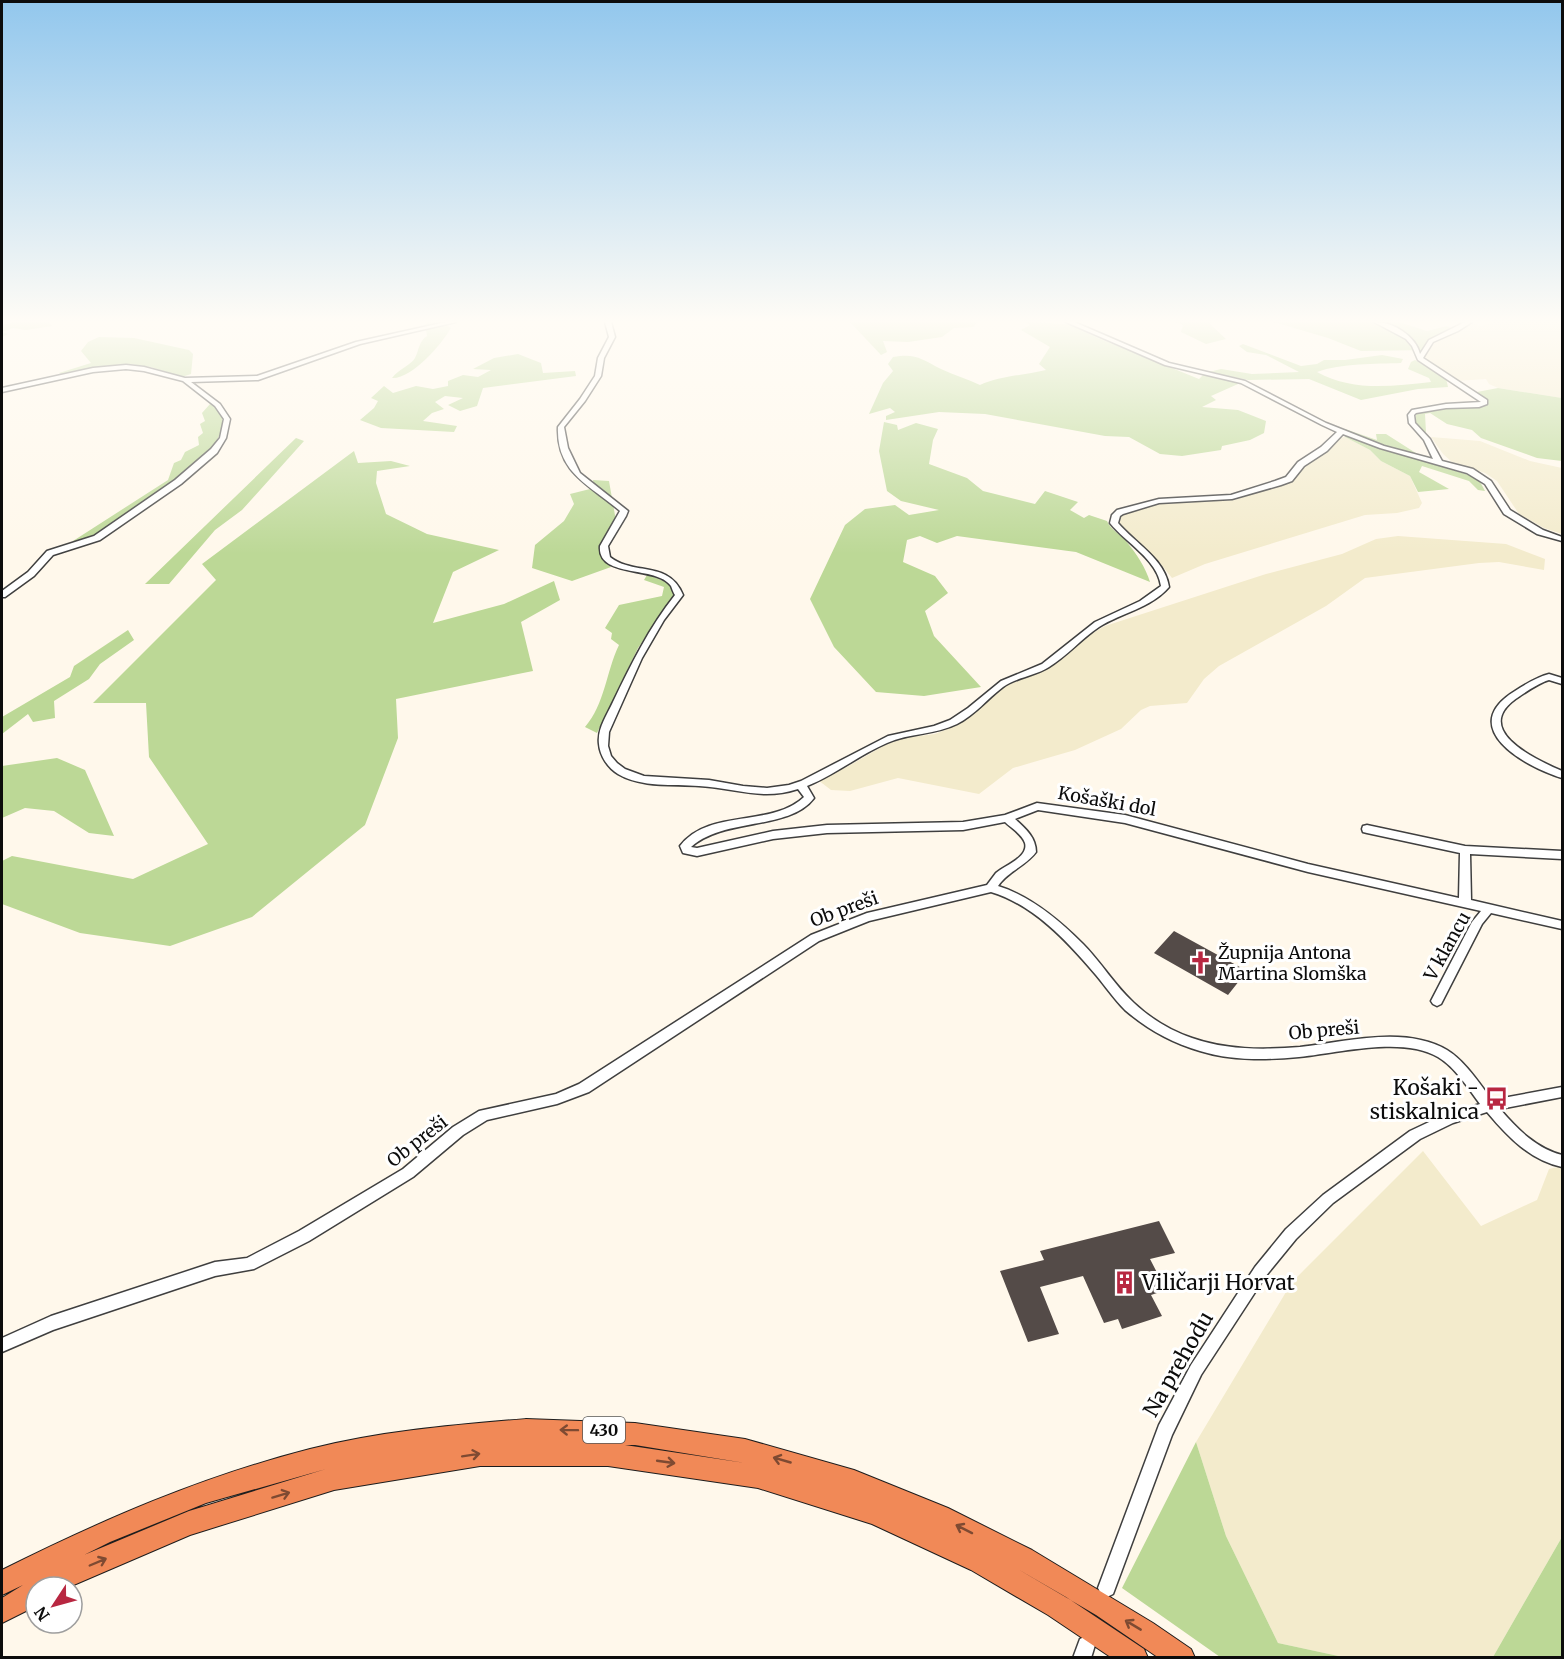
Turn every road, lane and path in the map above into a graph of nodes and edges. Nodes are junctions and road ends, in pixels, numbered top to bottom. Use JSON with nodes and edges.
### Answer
{"nodes":[{"id":1,"x":211,"y":399,"type":"edge"},
{"id":2,"x":581,"y":399,"type":"edge"},
{"id":3,"x":1278,"y":399,"type":"edge"},
{"id":4,"x":1483,"y":399,"type":"edge"},
{"id":5,"x":1342,"y":431,"type":"junction"},
{"id":6,"x":1439,"y":463,"type":"junction"},
{"id":7,"x":1563,"y":539,"type":"edge"},
{"id":8,"x":2,"y":596,"type":"edge"},
{"id":9,"x":1563,"y":681,"type":"edge"},
{"id":10,"x":1563,"y":775,"type":"edge"},
{"id":11,"x":801,"y":785,"type":"junction"},
{"id":12,"x":1007,"y":818,"type":"junction"},
{"id":13,"x":1367,"y":829,"type":"dead end"},
{"id":14,"x":1465,"y":850,"type":"junction"},
{"id":15,"x":1563,"y":855,"type":"edge"},
{"id":16,"x":991,"y":888,"type":"junction"},
{"id":17,"x":1465,"y":903,"type":"junction"},
{"id":18,"x":1489,"y":908,"type":"junction"},
{"id":19,"x":1563,"y":925,"type":"edge"},
{"id":20,"x":1437,"y":1001,"type":"dead end"},
{"id":21,"x":1563,"y":1092,"type":"edge"},
{"id":22,"x":1490,"y":1106,"type":"junction"},
{"id":23,"x":1563,"y":1161,"type":"edge"},
{"id":24,"x":2,"y":1345,"type":"edge"},
{"id":25,"x":68,"y":1575,"type":"edge"},
{"id":26,"x":2,"y":1583,"type":"edge"},
{"id":27,"x":1107,"y":1588,"type":"dead end"},
{"id":28,"x":24,"y":1599,"type":"edge"},
{"id":29,"x":2,"y":1611,"type":"edge"},
{"id":30,"x":1135,"y":1658,"type":"edge"},
{"id":31,"x":1182,"y":1658,"type":"edge"}],
"edges":[{"from":1,"to":8,"type":"street"},
{"from":2,"to":11,"type":"street"},
{"from":3,"to":5,"type":"street"},
{"from":4,"to":6,"type":"street"},
{"from":5,"to":6,"type":"street"},
{"from":5,"to":11,"type":"street"},
{"from":6,"to":7,"type":"street"},
{"from":9,"to":10,"type":"street"},
{"from":11,"to":12,"type":"street","name":"Košaški dol"},
{"from":12,"to":16,"type":"street"},
{"from":12,"to":17,"type":"street","name":"Košaški dol"},
{"from":13,"to":14,"type":"street"},
{"from":14,"to":15,"type":"street"},
{"from":14,"to":17,"type":"street"},
{"from":16,"to":22,"type":"street","name":"Ob preši"},
{"from":16,"to":24,"type":"street","name":"Ob preši"},
{"from":17,"to":18,"type":"street","name":"Košaški dol"},
{"from":18,"to":19,"type":"street","name":"Košaški dol"},
{"from":18,"to":20,"type":"street","name":"V klancu"},
{"from":21,"to":22,"type":"street","name":"Na prehodu"},
{"from":22,"to":23,"type":"street","name":"Ob preši"},
{"from":22,"to":27,"type":"street","name":"Na prehodu"},
{"from":25,"to":30,"type":"highway","number":"430","one_way":true},
{"from":31,"to":26,"type":"highway","number":"430","one_way":true},
{"from":28,"to":29,"type":"highway"}]}
